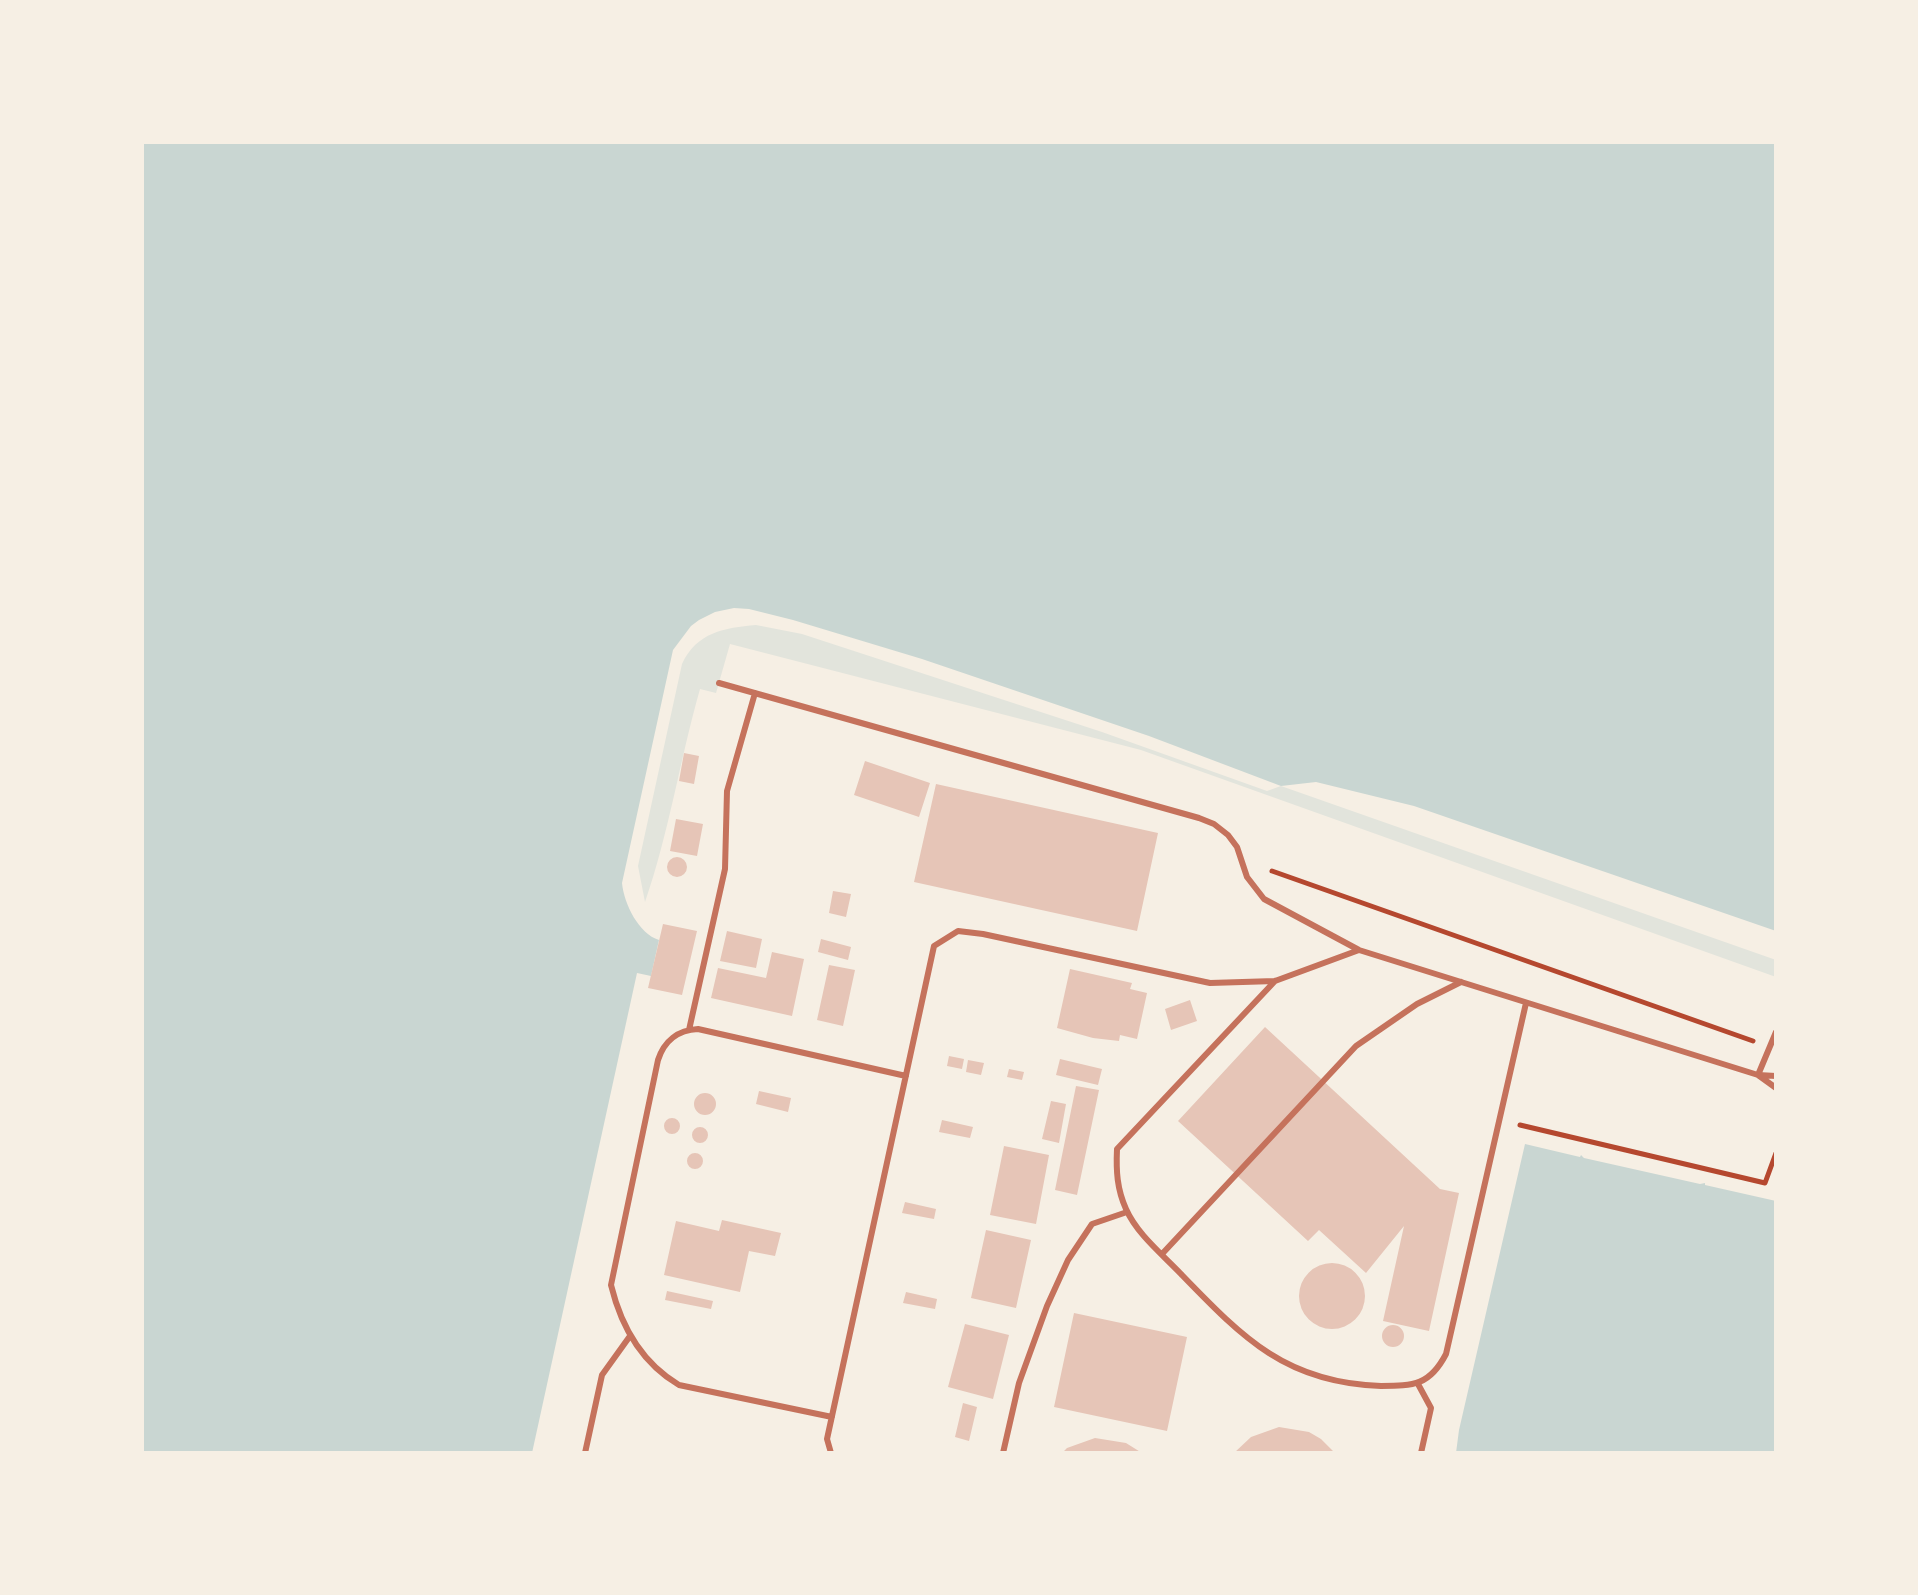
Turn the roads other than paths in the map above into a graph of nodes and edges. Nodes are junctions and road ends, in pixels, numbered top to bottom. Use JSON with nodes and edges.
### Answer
{"nodes":[{"id":1,"x":719,"y":683,"type":"dead end"},
{"id":2,"x":755,"y":693,"type":"junction"},
{"id":3,"x":1359,"y":950,"type":"junction"},
{"id":4,"x":1275,"y":981,"type":"junction"},
{"id":5,"x":1461,"y":982,"type":"junction"},
{"id":6,"x":1526,"y":1003,"type":"junction"},
{"id":7,"x":689,"y":1030,"type":"junction"},
{"id":8,"x":1776,"y":1032,"type":"edge"},
{"id":9,"x":1758,"y":1075,"type":"junction"},
{"id":10,"x":906,"y":1076,"type":"junction"},
{"id":11,"x":1776,"y":1076,"type":"edge"},
{"id":12,"x":1776,"y":1088,"type":"edge"},
{"id":13,"x":1127,"y":1212,"type":"junction"},
{"id":14,"x":1162,"y":1254,"type":"junction"},
{"id":15,"x":630,"y":1336,"type":"junction"},
{"id":16,"x":1418,"y":1384,"type":"junction"},
{"id":17,"x":832,"y":1417,"type":"junction"},
{"id":18,"x":585,"y":1453,"type":"edge"},
{"id":19,"x":831,"y":1453,"type":"edge"},
{"id":20,"x":1003,"y":1453,"type":"edge"},
{"id":21,"x":1421,"y":1453,"type":"edge"}],
"edges":[{"from":1,"to":2,"type":"lane"},
{"from":2,"to":3,"type":"lane"},
{"from":2,"to":7,"type":"lane"},
{"from":3,"to":4,"type":"lane"},
{"from":3,"to":5,"type":"lane"},
{"from":4,"to":10,"type":"lane"},
{"from":4,"to":13,"type":"lane"},
{"from":5,"to":6,"type":"lane"},
{"from":5,"to":14,"type":"lane"},
{"from":6,"to":9,"type":"lane"},
{"from":6,"to":16,"type":"lane"},
{"from":7,"to":10,"type":"lane"},
{"from":7,"to":15,"type":"lane"},
{"from":8,"to":9,"type":"lane"},
{"from":9,"to":11,"type":"lane"},
{"from":9,"to":12,"type":"lane"},
{"from":10,"to":17,"type":"lane"},
{"from":13,"to":14,"type":"lane"},
{"from":13,"to":20,"type":"lane"},
{"from":14,"to":16,"type":"lane"},
{"from":15,"to":17,"type":"lane"},
{"from":15,"to":18,"type":"lane"},
{"from":16,"to":21,"type":"lane"},
{"from":17,"to":19,"type":"lane"}]}
